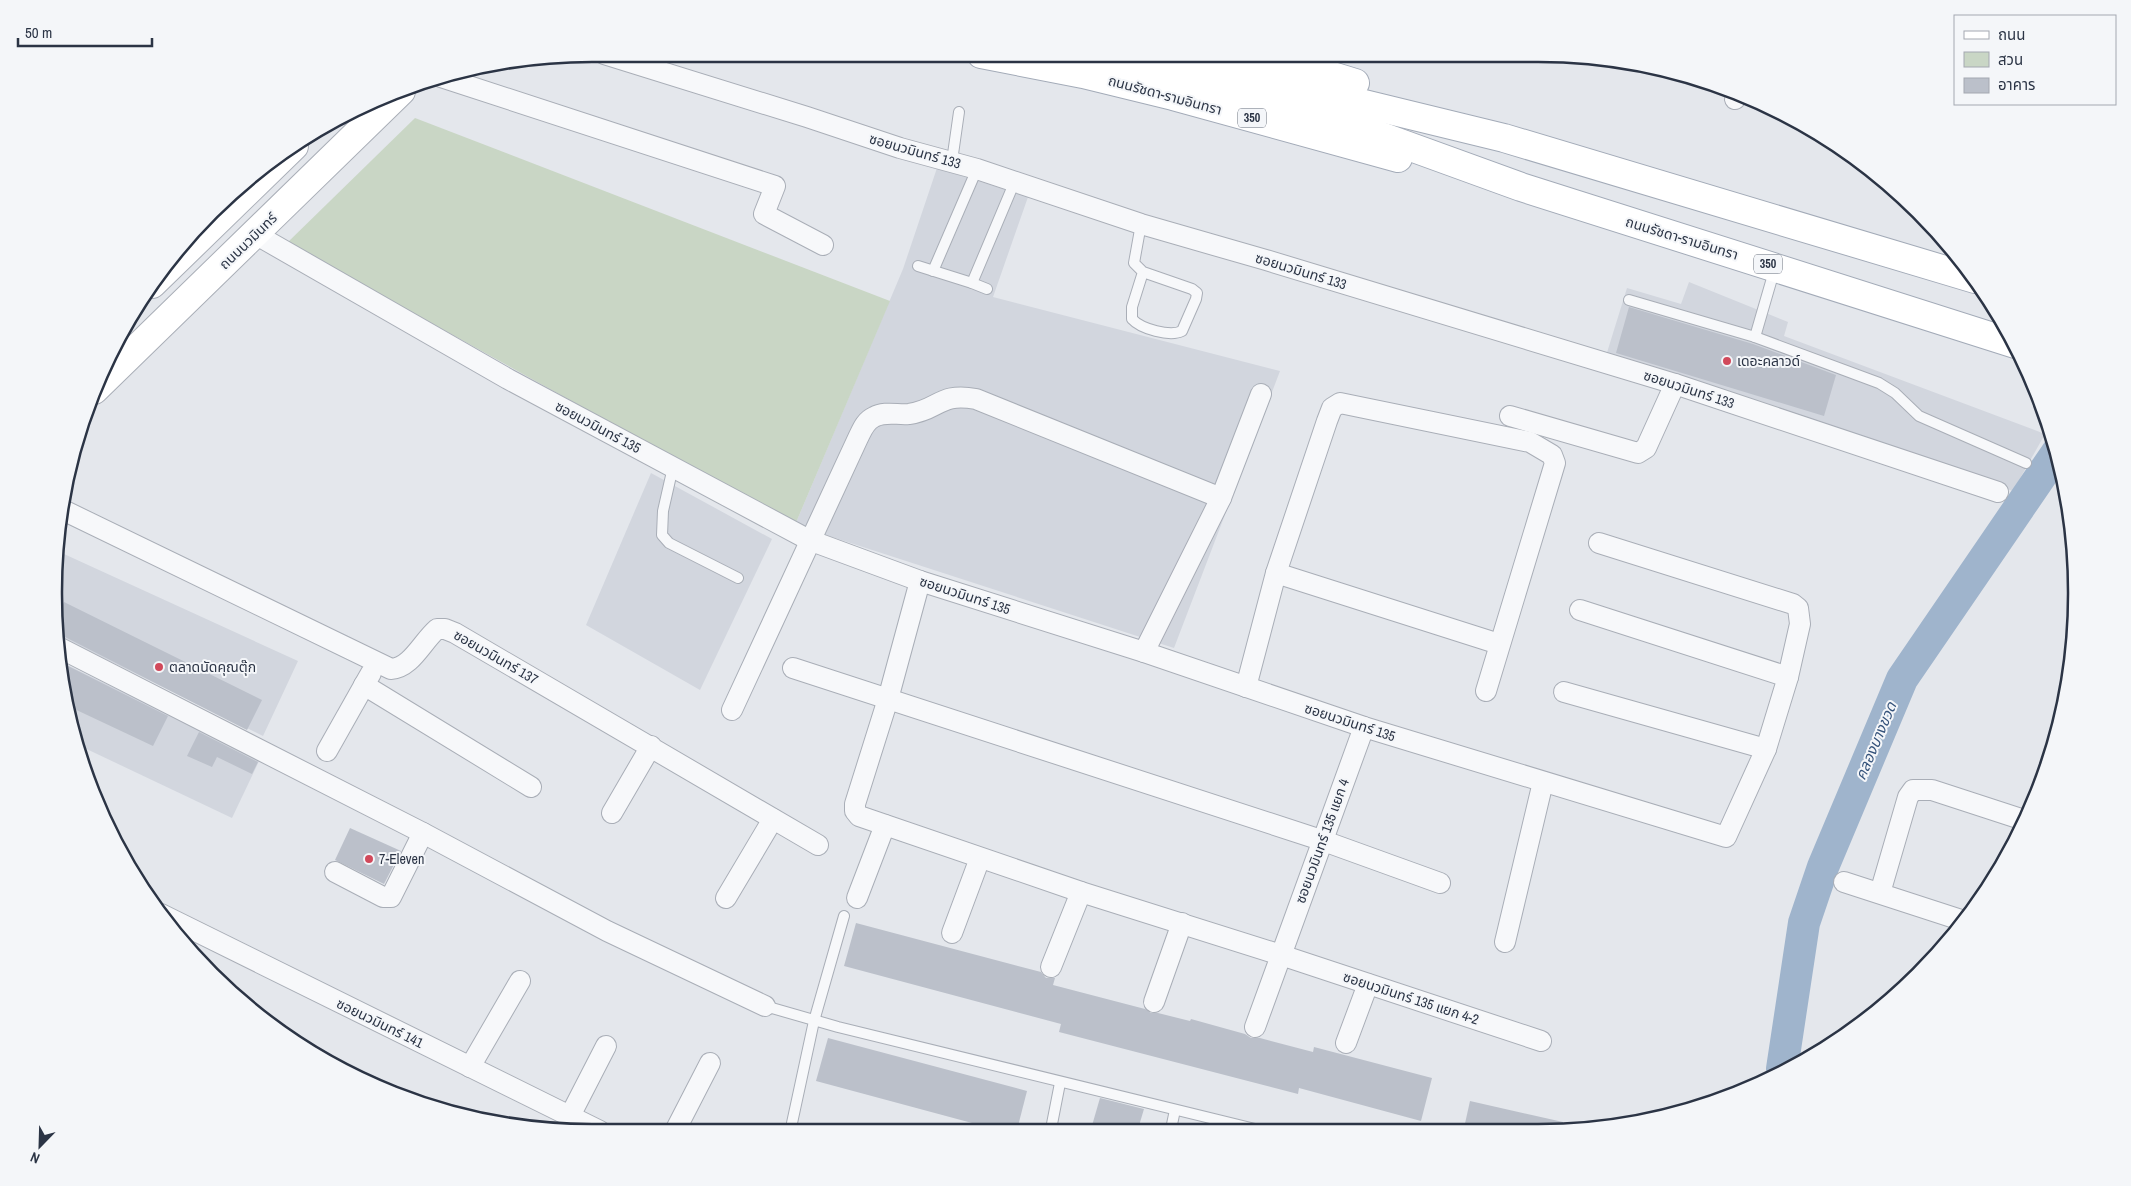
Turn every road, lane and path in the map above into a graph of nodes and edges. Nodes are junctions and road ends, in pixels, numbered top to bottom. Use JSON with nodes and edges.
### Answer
{"nodes":[{"id":1,"x":630,"y":62,"type":"edge"},
{"id":2,"x":1022,"y":62,"type":"edge"},
{"id":3,"x":1126,"y":62,"type":"edge"},
{"id":4,"x":1213,"y":62,"type":"edge"},
{"id":5,"x":1289,"y":62,"type":"edge"},
{"id":6,"x":455,"y":81,"type":"edge"},
{"id":7,"x":388,"y":104,"type":"edge"},
{"id":8,"x":959,"y":112,"type":"dead end"},
{"id":9,"x":1504,"y":138,"type":"junction"},
{"id":10,"x":952,"y":161,"type":"junction"},
{"id":11,"x":977,"y":169,"type":"junction"},
{"id":12,"x":1015,"y":181,"type":"junction"},
{"id":13,"x":1521,"y":187,"type":"junction"},
{"id":14,"x":245,"y":192,"type":"edge"},
{"id":15,"x":1142,"y":224,"type":"junction"},
{"id":16,"x":255,"y":234,"type":"junction"},
{"id":17,"x":201,"y":236,"type":"edge"},
{"id":18,"x":823,"y":245,"type":"dead end"},
{"id":19,"x":918,"y":266,"type":"dead end"},
{"id":20,"x":1776,"y":267,"type":"junction"},
{"id":21,"x":933,"y":271,"type":"junction"},
{"id":22,"x":1143,"y":272,"type":"junction"},
{"id":23,"x":1963,"y":275,"type":"edge"},
{"id":24,"x":972,"y":283,"type":"junction"},
{"id":25,"x":987,"y":288,"type":"dead end"},
{"id":26,"x":1629,"y":300,"type":"dead end"},
{"id":27,"x":1755,"y":337,"type":"junction"},
{"id":28,"x":2004,"y":340,"type":"edge"},
{"id":29,"x":110,"y":375,"type":"edge"},
{"id":30,"x":1676,"y":384,"type":"junction"},
{"id":31,"x":1261,"y":394,"type":"dead end"},
{"id":32,"x":1510,"y":416,"type":"dead end"},
{"id":33,"x":2026,"y":463,"type":"dead end"},
{"id":34,"x":673,"y":467,"type":"junction"},
{"id":35,"x":1998,"y":492,"type":"dead end"},
{"id":36,"x":1221,"y":498,"type":"junction"},
{"id":37,"x":69,"y":513,"type":"edge"},
{"id":38,"x":809,"y":540,"type":"junction"},
{"id":39,"x":1599,"y":544,"type":"dead end"},
{"id":40,"x":1276,"y":573,"type":"junction"},
{"id":41,"x":738,"y":578,"type":"dead end"},
{"id":42,"x":920,"y":581,"type":"junction"},
{"id":43,"x":1580,"y":610,"type":"dead end"},
{"id":44,"x":1499,"y":644,"type":"junction"},
{"id":45,"x":66,"y":652,"type":"edge"},
{"id":46,"x":1144,"y":652,"type":"junction"},
{"id":47,"x":376,"y":663,"type":"junction"},
{"id":48,"x":793,"y":668,"type":"dead end"},
{"id":49,"x":1788,"y":677,"type":"junction"},
{"id":50,"x":364,"y":685,"type":"junction"},
{"id":51,"x":1246,"y":687,"type":"junction"},
{"id":52,"x":1486,"y":692,"type":"dead end"},
{"id":53,"x":1564,"y":692,"type":"dead end"},
{"id":54,"x":888,"y":699,"type":"junction"},
{"id":55,"x":732,"y":710,"type":"dead end"},
{"id":56,"x":1364,"y":727,"type":"junction"},
{"id":57,"x":651,"y":746,"type":"junction"},
{"id":58,"x":1766,"y":749,"type":"junction"},
{"id":59,"x":327,"y":751,"type":"dead end"},
{"id":60,"x":1543,"y":782,"type":"junction"},
{"id":61,"x":531,"y":787,"type":"dead end"},
{"id":62,"x":612,"y":813,"type":"dead end"},
{"id":63,"x":2018,"y":818,"type":"edge"},
{"id":64,"x":773,"y":819,"type":"junction"},
{"id":65,"x":885,"y":825,"type":"junction"},
{"id":66,"x":422,"y":833,"type":"junction"},
{"id":67,"x":1321,"y":840,"type":"junction"},
{"id":68,"x":818,"y":845,"type":"dead end"},
{"id":69,"x":980,"y":858,"type":"junction"},
{"id":70,"x":335,"y":872,"type":"dead end"},
{"id":71,"x":1844,"y":882,"type":"dead end"},
{"id":72,"x":1440,"y":883,"type":"dead end"},
{"id":73,"x":1081,"y":892,"type":"junction"},
{"id":74,"x":1880,"y":893,"type":"junction"},
{"id":75,"x":726,"y":898,"type":"dead end"},
{"id":76,"x":857,"y":898,"type":"dead end"},
{"id":77,"x":844,"y":916,"type":"dead end"},
{"id":78,"x":1957,"y":919,"type":"edge"},
{"id":79,"x":177,"y":922,"type":"edge"},
{"id":80,"x":1182,"y":923,"type":"junction"},
{"id":81,"x":952,"y":933,"type":"dead end"},
{"id":82,"x":1505,"y":942,"type":"dead end"},
{"id":83,"x":1281,"y":955,"type":"junction"},
{"id":84,"x":1051,"y":967,"type":"dead end"},
{"id":85,"x":520,"y":981,"type":"dead end"},
{"id":86,"x":1368,"y":984,"type":"junction"},
{"id":87,"x":1154,"y":1002,"type":"dead end"},
{"id":88,"x":765,"y":1006,"type":"joint"},
{"id":89,"x":814,"y":1021,"type":"junction"},
{"id":90,"x":1255,"y":1027,"type":"dead end"},
{"id":91,"x":1541,"y":1041,"type":"dead end"},
{"id":92,"x":1346,"y":1043,"type":"dead end"},
{"id":93,"x":606,"y":1046,"type":"dead end"},
{"id":94,"x":710,"y":1063,"type":"dead end"},
{"id":95,"x":470,"y":1067,"type":"junction"},
{"id":96,"x":1060,"y":1083,"type":"junction"},
{"id":97,"x":1175,"y":1110,"type":"junction"},
{"id":98,"x":570,"y":1116,"type":"junction"},
{"id":99,"x":792,"y":1123,"type":"dead end"},
{"id":100,"x":585,"y":1124,"type":"edge"},
{"id":101,"x":679,"y":1124,"type":"edge"},
{"id":102,"x":1052,"y":1124,"type":"edge"},
{"id":103,"x":1172,"y":1124,"type":"edge"},
{"id":104,"x":1234,"y":1124,"type":"edge"}],
"edges":[{"from":1,"to":10,"type":"street","name":"ซอยนวมินทร์ 133"},
{"from":2,"to":13,"type":"main road","name":"ถนนรัชดา-รามอินทรา","number":"350"},
{"from":3,"to":13,"type":"main road","name":"ถนนรัชดา-รามอินทรา","number":"350"},
{"from":4,"to":9,"type":"main road"},
{"from":5,"to":9,"type":"main road"},
{"from":6,"to":18,"type":"street"},
{"from":7,"to":16,"type":"main road","name":"ถนนนวมินทร์"},
{"from":8,"to":10,"type":"lane"},
{"from":9,"to":23,"type":"main road"},
{"from":10,"to":11,"type":"street","name":"ซอยนวมินทร์ 133"},
{"from":11,"to":12,"type":"street","name":"ซอยนวมินทร์ 133"},
{"from":11,"to":21,"type":"lane"},
{"from":12,"to":15,"type":"street","name":"ซอยนวมินทร์ 133"},
{"from":12,"to":24,"type":"lane"},
{"from":13,"to":20,"type":"main road","name":"ถนนรัชดา-รามอินทรา","number":"350"},
{"from":14,"to":17,"type":"main road"},
{"from":15,"to":22,"type":"lane"},
{"from":15,"to":30,"type":"street","name":"ซอยนวมินทร์ 133"},
{"from":16,"to":29,"type":"main road","name":"ถนนนวมินทร์"},
{"from":16,"to":34,"type":"street","name":"ซอยนวมินทร์ 135"},
{"from":19,"to":21,"type":"lane"},
{"from":20,"to":27,"type":"lane"},
{"from":20,"to":28,"type":"main road","name":"ถนนรัชดา-รามอินทรา","number":"350"},
{"from":21,"to":24,"type":"lane"},
{"from":22,"to":22,"type":"lane"},
{"from":24,"to":25,"type":"lane"},
{"from":26,"to":27,"type":"lane"},
{"from":27,"to":33,"type":"lane"},
{"from":30,"to":32,"type":"street"},
{"from":30,"to":35,"type":"street","name":"ซอยนวมินทร์ 133"},
{"from":31,"to":36,"type":"street"},
{"from":34,"to":38,"type":"street","name":"ซอยนวมินทร์ 135"},
{"from":34,"to":41,"type":"lane"},
{"from":36,"to":38,"type":"street"},
{"from":36,"to":46,"type":"street"},
{"from":37,"to":47,"type":"street","name":"ซอยนวมินทร์ 137"},
{"from":38,"to":42,"type":"street","name":"ซอยนวมินทร์ 135"},
{"from":38,"to":55,"type":"street"},
{"from":39,"to":49,"type":"street"},
{"from":40,"to":44,"type":"street"},
{"from":40,"to":44,"type":"street"},
{"from":40,"to":51,"type":"street"},
{"from":42,"to":46,"type":"street","name":"ซอยนวมินทร์ 135"},
{"from":42,"to":54,"type":"street","name":"ซอยนวมินทร์ 135 แยก 4-2"},
{"from":43,"to":49,"type":"street"},
{"from":44,"to":52,"type":"street"},
{"from":45,"to":66,"type":"street"},
{"from":46,"to":51,"type":"street","name":"ซอยนวมินทร์ 135"},
{"from":47,"to":50,"type":"street"},
{"from":47,"to":57,"type":"street","name":"ซอยนวมินทร์ 137"},
{"from":48,"to":54,"type":"street"},
{"from":49,"to":58,"type":"street"},
{"from":50,"to":59,"type":"street"},
{"from":50,"to":61,"type":"street"},
{"from":51,"to":56,"type":"street","name":"ซอยนวมินทร์ 135"},
{"from":53,"to":58,"type":"street"},
{"from":54,"to":65,"type":"street","name":"ซอยนวมินทร์ 135 แยก 4-2"},
{"from":54,"to":67,"type":"street"},
{"from":56,"to":60,"type":"street","name":"ซอยนวมินทร์ 135"},
{"from":56,"to":67,"type":"street","name":"ซอยนวมินทร์ 135 แยก 4"},
{"from":57,"to":62,"type":"street"},
{"from":57,"to":64,"type":"street","name":"ซอยนวมินทร์ 137"},
{"from":58,"to":60,"type":"street","name":"ซอยนวมินทร์ 135"},
{"from":60,"to":82,"type":"street"},
{"from":63,"to":74,"type":"street"},
{"from":64,"to":68,"type":"street","name":"ซอยนวมินทร์ 137"},
{"from":64,"to":75,"type":"street"},
{"from":65,"to":69,"type":"street","name":"ซอยนวมินทร์ 135 แยก 4-2"},
{"from":65,"to":76,"type":"street"},
{"from":66,"to":70,"type":"street"},
{"from":66,"to":88,"type":"street"},
{"from":67,"to":72,"type":"street"},
{"from":67,"to":83,"type":"street","name":"ซอยนวมินทร์ 135 แยก 4"},
{"from":69,"to":73,"type":"street","name":"ซอยนวมินทร์ 135 แยก 4-2"},
{"from":69,"to":81,"type":"street"},
{"from":71,"to":74,"type":"street"},
{"from":73,"to":80,"type":"street","name":"ซอยนวมินทร์ 135 แยก 4-2"},
{"from":73,"to":84,"type":"street"},
{"from":74,"to":78,"type":"street"},
{"from":77,"to":89,"type":"lane"},
{"from":79,"to":95,"type":"street","name":"ซอยนวมินทร์ 141"},
{"from":80,"to":83,"type":"street","name":"ซอยนวมินทร์ 135 แยก 4-2"},
{"from":80,"to":87,"type":"street"},
{"from":83,"to":86,"type":"street","name":"ซอยนวมินทร์ 135 แยก 4-2"},
{"from":83,"to":90,"type":"street","name":"ซอยนวมินทร์ 135 แยก 4"},
{"from":85,"to":95,"type":"street"},
{"from":86,"to":91,"type":"street","name":"ซอยนวมินทร์ 135 แยก 4-2"},
{"from":86,"to":92,"type":"street"},
{"from":88,"to":89,"type":"lane"},
{"from":89,"to":96,"type":"lane"},
{"from":89,"to":99,"type":"lane"},
{"from":93,"to":98,"type":"street"},
{"from":94,"to":101,"type":"street"},
{"from":95,"to":98,"type":"street","name":"ซอยนวมินทร์ 141"},
{"from":96,"to":97,"type":"lane"},
{"from":96,"to":102,"type":"lane"},
{"from":97,"to":103,"type":"lane"},
{"from":97,"to":104,"type":"lane"},
{"from":98,"to":100,"type":"street","name":"ซอยนวมินทร์ 141"}]}
